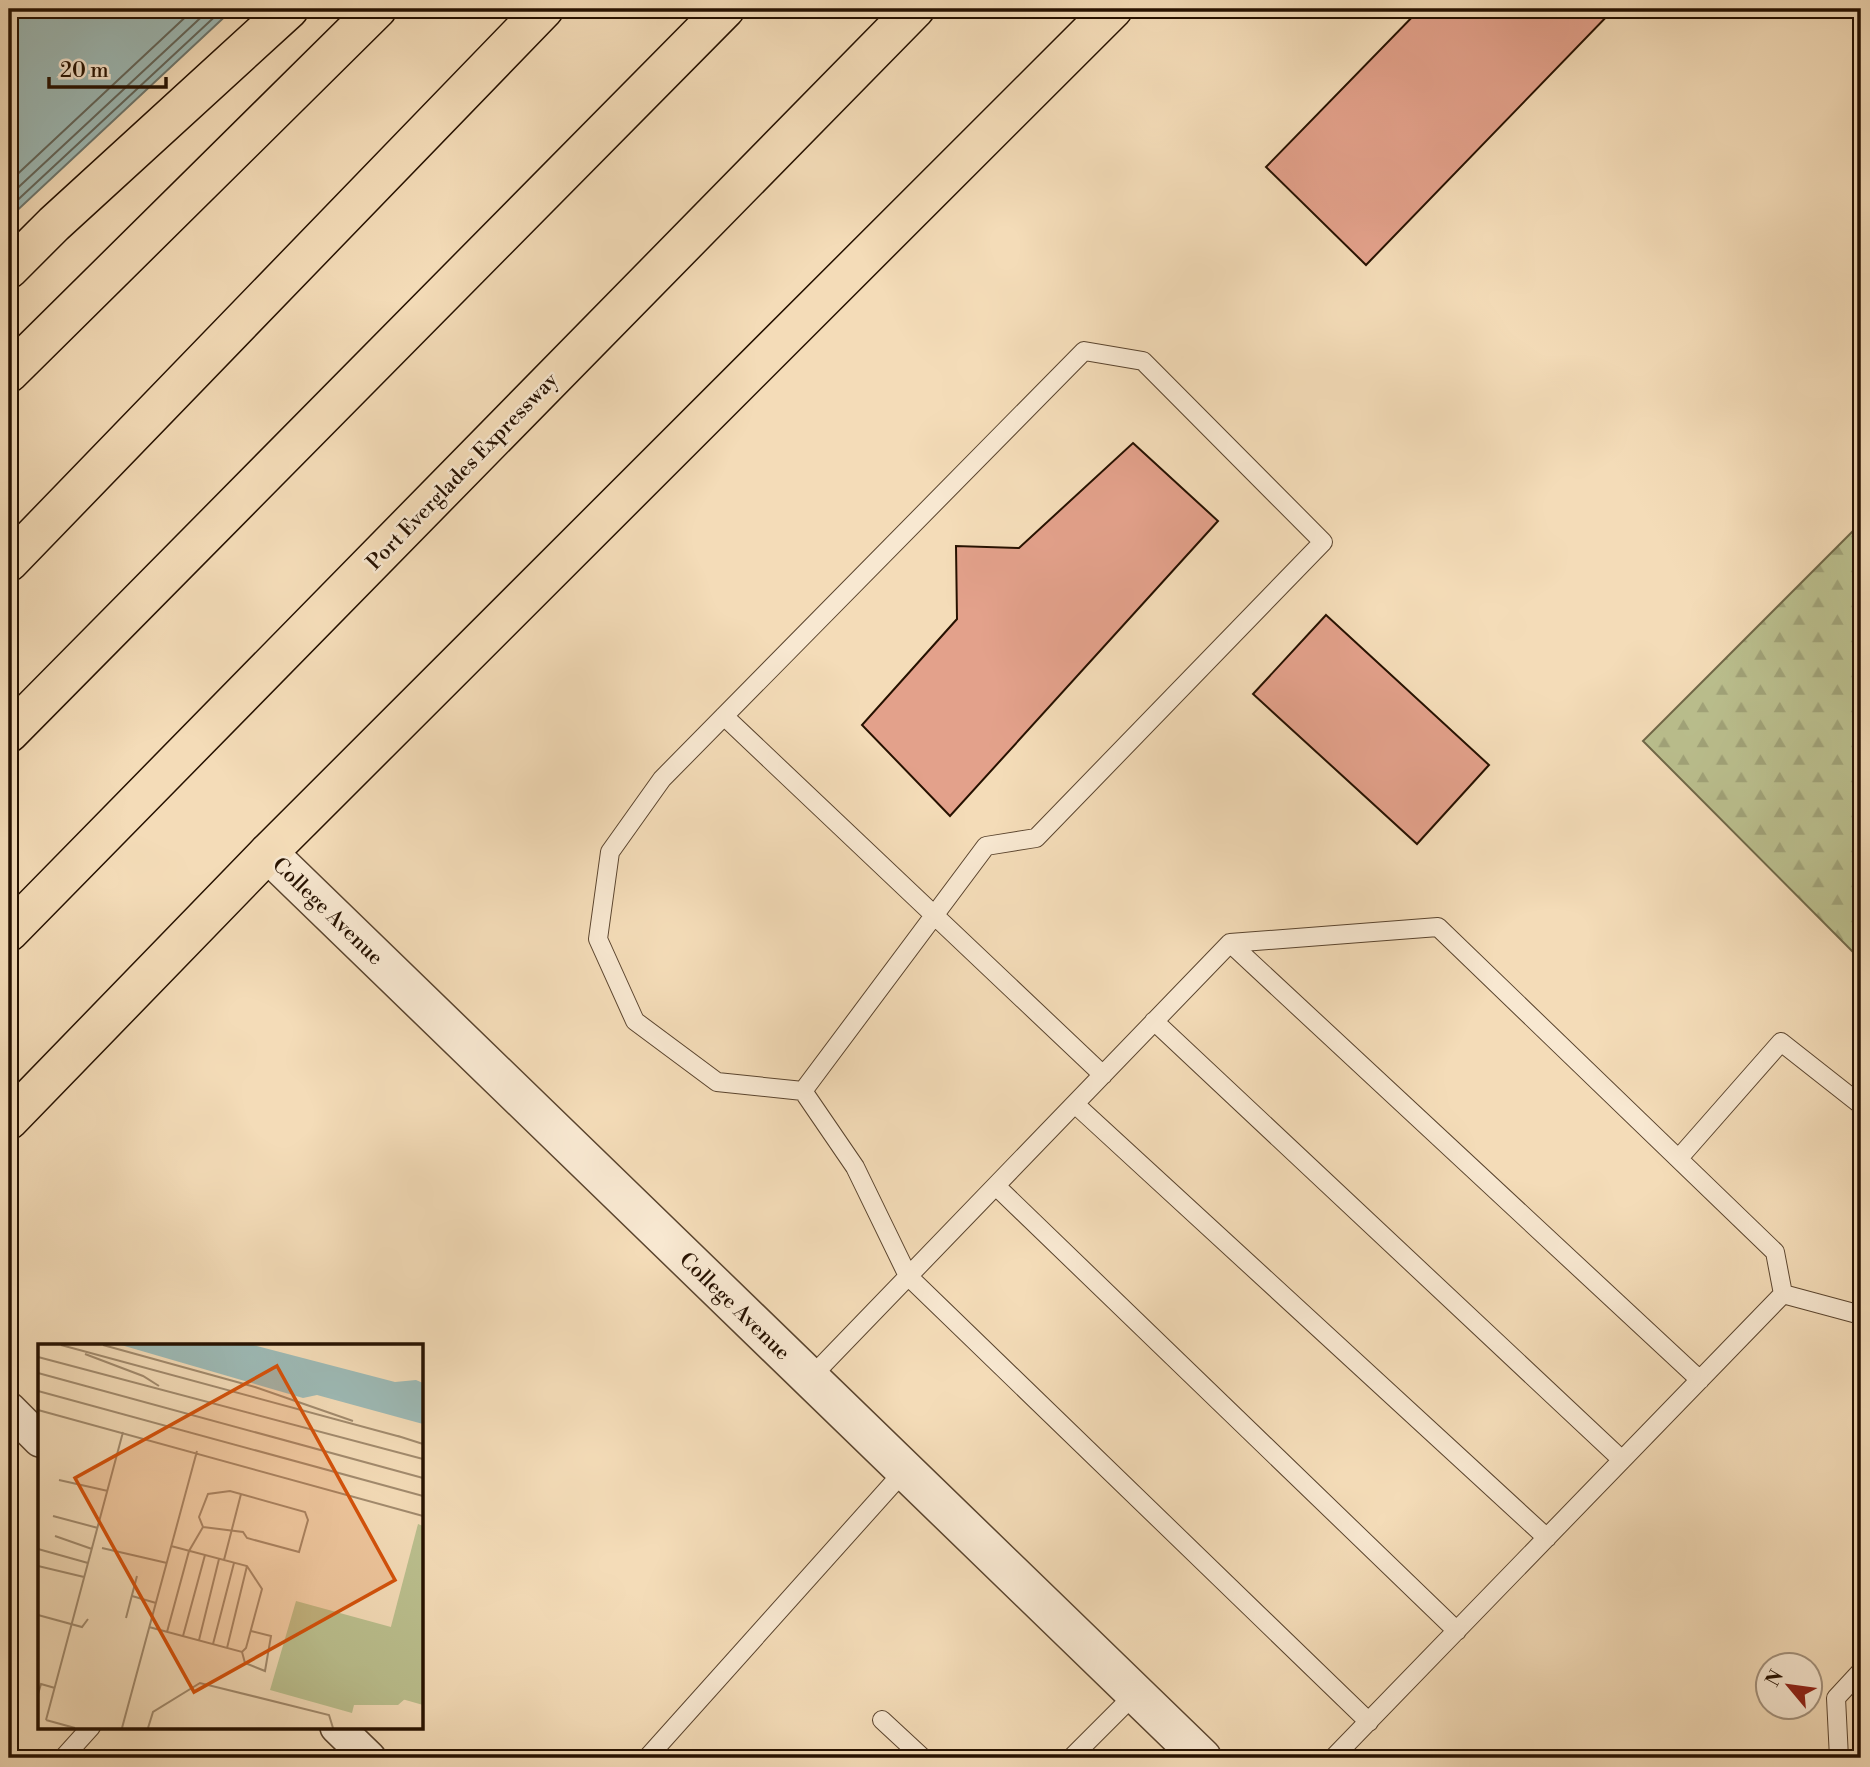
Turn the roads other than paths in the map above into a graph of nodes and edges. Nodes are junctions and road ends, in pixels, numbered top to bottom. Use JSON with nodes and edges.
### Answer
{"nodes":[{"id":1,"x":289,"y":9,"type":"edge"},
{"id":2,"x":377,"y":9,"type":"edge"},
{"id":3,"x":544,"y":9,"type":"edge"},
{"id":4,"x":724,"y":9,"type":"edge"},
{"id":5,"x":915,"y":9,"type":"edge"},
{"id":6,"x":1113,"y":9,"type":"edge"},
{"id":7,"x":9,"y":270,"type":"edge"},
{"id":8,"x":9,"y":373,"type":"edge"},
{"id":9,"x":9,"y":562,"type":"edge"},
{"id":10,"x":724,"y":716,"type":"junction"},
{"id":11,"x":9,"y":733,"type":"edge"},
{"id":12,"x":268,"y":853,"type":"junction"},
{"id":13,"x":934,"y":915,"type":"junction"},
{"id":14,"x":9,"y":932,"type":"edge"},
{"id":15,"x":1230,"y":943,"type":"junction"},
{"id":16,"x":1154,"y":1021,"type":"junction"},
{"id":17,"x":1102,"y":1075,"type":"junction"},
{"id":18,"x":803,"y":1091,"type":"junction"},
{"id":19,"x":1075,"y":1104,"type":"junction"},
{"id":20,"x":1861,"y":1105,"type":"edge"},
{"id":21,"x":9,"y":1120,"type":"edge"},
{"id":22,"x":1679,"y":1158,"type":"junction"},
{"id":23,"x":996,"y":1186,"type":"junction"},
{"id":24,"x":908,"y":1276,"type":"junction"},
{"id":25,"x":1783,"y":1294,"type":"junction"},
{"id":26,"x":1861,"y":1315,"type":"edge"},
{"id":27,"x":810,"y":1378,"type":"junction"},
{"id":28,"x":1700,"y":1380,"type":"junction"},
{"id":29,"x":9,"y":1409,"type":"edge"},
{"id":30,"x":38,"y":1438,"type":"edge"},
{"id":31,"x":1622,"y":1460,"type":"junction"},
{"id":32,"x":905,"y":1470,"type":"junction"},
{"id":33,"x":1546,"y":1538,"type":"junction"},
{"id":34,"x":1457,"y":1632,"type":"junction"},
{"id":35,"x":1861,"y":1671,"type":"edge"},
{"id":36,"x":1136,"y":1694,"type":"junction"},
{"id":37,"x":882,"y":1720,"type":"dead end"},
{"id":38,"x":1368,"y":1722,"type":"junction"},
{"id":39,"x":90,"y":1728,"type":"edge"},
{"id":40,"x":338,"y":1728,"type":"edge"},
{"id":41,"x":63,"y":1758,"type":"edge"},
{"id":42,"x":369,"y":1758,"type":"edge"},
{"id":43,"x":647,"y":1758,"type":"edge"},
{"id":44,"x":923,"y":1758,"type":"edge"},
{"id":45,"x":1071,"y":1758,"type":"edge"},
{"id":46,"x":1202,"y":1758,"type":"edge"},
{"id":47,"x":1333,"y":1758,"type":"edge"},
{"id":48,"x":1839,"y":1758,"type":"edge"}],
"edges":[{"from":1,"to":7,"type":"main road"},
{"from":2,"to":8,"type":"main road"},
{"from":3,"to":9,"type":"main road"},
{"from":4,"to":11,"type":"main road"},
{"from":5,"to":14,"type":"main road","name":"Port Everglades Expressway"},
{"from":6,"to":12,"type":"main road"},
{"from":10,"to":13,"type":"lane"},
{"from":10,"to":13,"type":"lane"},
{"from":10,"to":18,"type":"lane"},
{"from":12,"to":21,"type":"main road"},
{"from":12,"to":27,"type":"street","name":"College Avenue"},
{"from":13,"to":17,"type":"lane"},
{"from":13,"to":18,"type":"lane"},
{"from":15,"to":16,"type":"lane"},
{"from":15,"to":22,"type":"lane"},
{"from":15,"to":28,"type":"lane"},
{"from":16,"to":17,"type":"lane"},
{"from":16,"to":31,"type":"lane"},
{"from":17,"to":19,"type":"lane"},
{"from":18,"to":24,"type":"lane"},
{"from":19,"to":23,"type":"lane"},
{"from":19,"to":33,"type":"lane"},
{"from":20,"to":22,"type":"lane"},
{"from":22,"to":25,"type":"lane"},
{"from":23,"to":24,"type":"lane"},
{"from":23,"to":34,"type":"lane"},
{"from":24,"to":27,"type":"lane"},
{"from":24,"to":38,"type":"lane"},
{"from":25,"to":26,"type":"lane"},
{"from":25,"to":28,"type":"lane"},
{"from":27,"to":32,"type":"street","name":"College Avenue"},
{"from":28,"to":31,"type":"lane"},
{"from":29,"to":30,"type":"street"},
{"from":31,"to":33,"type":"lane"},
{"from":32,"to":36,"type":"street","name":"College Avenue"},
{"from":32,"to":43,"type":"lane"},
{"from":33,"to":34,"type":"lane"},
{"from":34,"to":38,"type":"lane"},
{"from":35,"to":48,"type":"lane"},
{"from":36,"to":45,"type":"lane"},
{"from":36,"to":46,"type":"street","name":"College Avenue"},
{"from":37,"to":44,"type":"lane"},
{"from":38,"to":47,"type":"lane"},
{"from":39,"to":41,"type":"lane"},
{"from":40,"to":42,"type":"street"}]}
